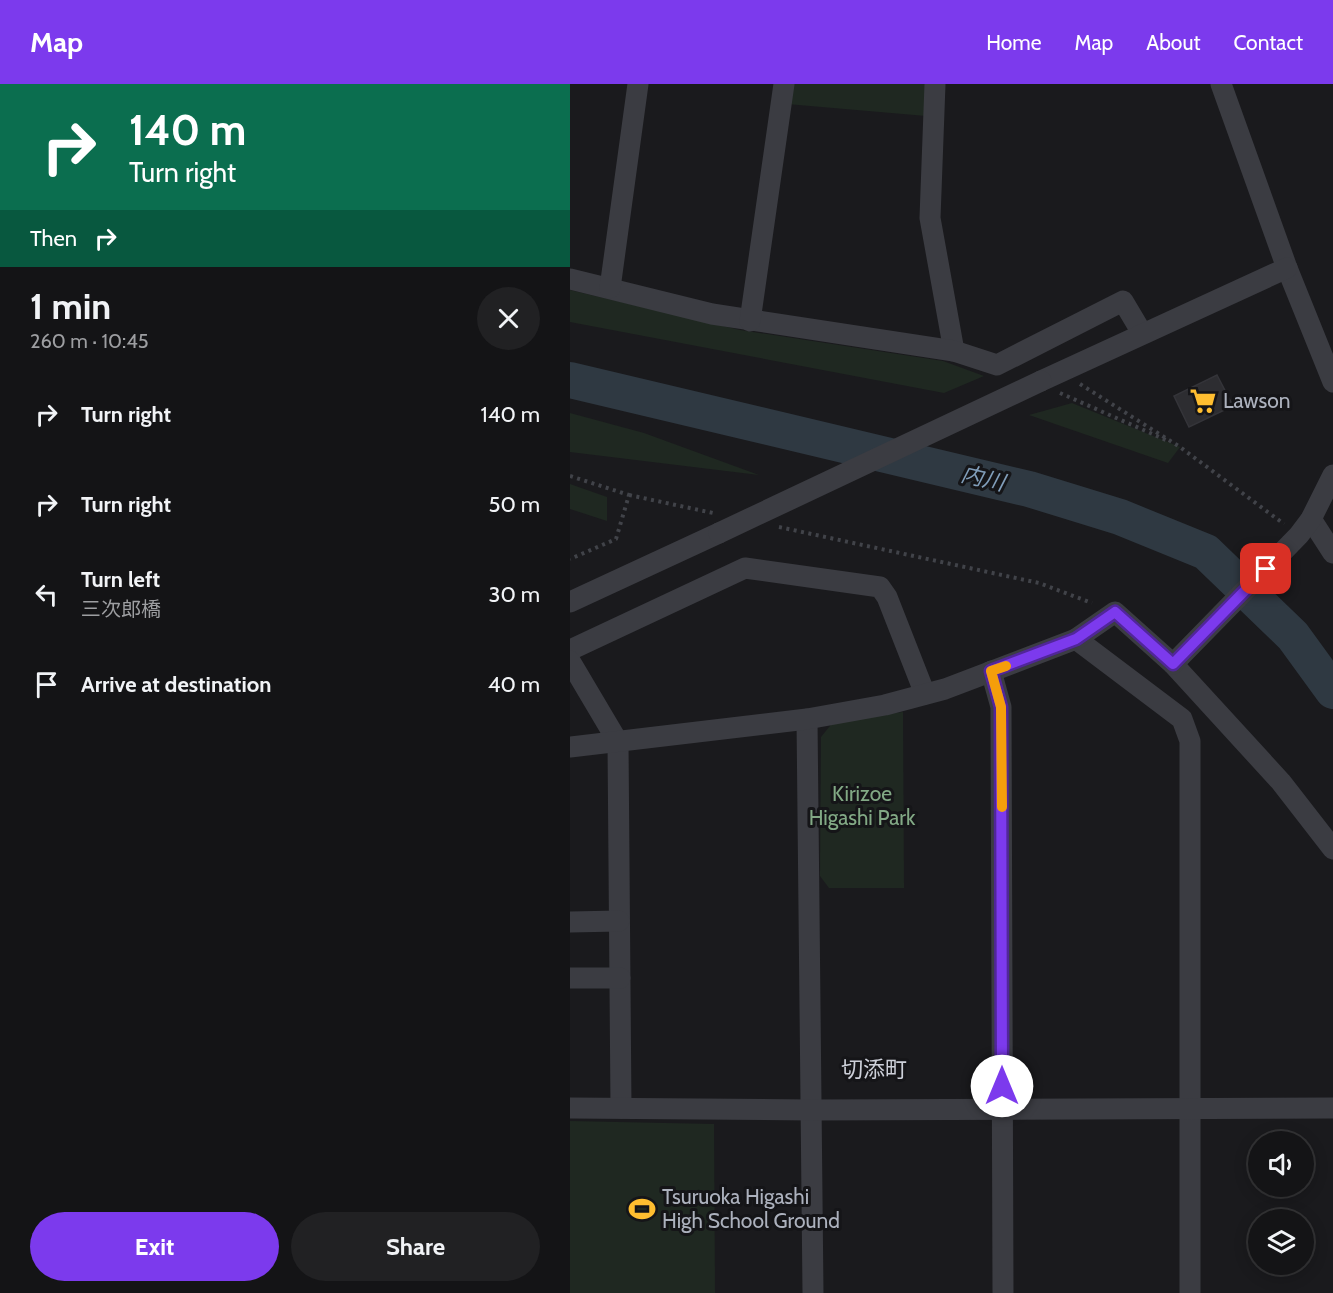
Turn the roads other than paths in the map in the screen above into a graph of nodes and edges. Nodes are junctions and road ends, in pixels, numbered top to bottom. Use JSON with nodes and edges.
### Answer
{"nodes":[{"id":1,"x":638,"y":84,"type":"edge"},
{"id":2,"x":784,"y":84,"type":"edge"},
{"id":3,"x":935,"y":84,"type":"edge"},
{"id":4,"x":1221,"y":84,"type":"edge"},
{"id":5,"x":1287,"y":268,"type":"junction"},
{"id":6,"x":570,"y":279,"type":"edge"},
{"id":7,"x":610,"y":288,"type":"junction"},
{"id":8,"x":750,"y":321,"type":"junction"},
{"id":9,"x":1142,"y":333,"type":"junction"},
{"id":10,"x":954,"y":351,"type":"junction"},
{"id":11,"x":1333,"y":382,"type":"edge"},
{"id":12,"x":1333,"y":475,"type":"edge"},
{"id":13,"x":1305,"y":527,"type":"junction"},
{"id":14,"x":1333,"y":553,"type":"edge"},
{"id":15,"x":570,"y":603,"type":"edge"},
{"id":16,"x":1076,"y":639,"type":"junction"},
{"id":17,"x":570,"y":650,"type":"edge"},
{"id":18,"x":1178,"y":658,"type":"junction"},
{"id":19,"x":570,"y":661,"type":"edge"},
{"id":20,"x":991,"y":671,"type":"junction"},
{"id":21,"x":925,"y":694,"type":"junction"},
{"id":22,"x":807,"y":719,"type":"junction"},
{"id":23,"x":618,"y":742,"type":"junction"},
{"id":24,"x":570,"y":747,"type":"edge"},
{"id":25,"x":1333,"y":849,"type":"edge"},
{"id":26,"x":619,"y":921,"type":"junction"},
{"id":27,"x":570,"y":922,"type":"edge"},
{"id":28,"x":570,"y":978,"type":"edge"},
{"id":29,"x":620,"y":978,"type":"junction"},
{"id":30,"x":570,"y":1108,"type":"edge"},
{"id":31,"x":621,"y":1108,"type":"junction"},
{"id":32,"x":1333,"y":1108,"type":"edge"},
{"id":33,"x":1002,"y":1109,"type":"junction"},
{"id":34,"x":1190,"y":1109,"type":"junction"},
{"id":35,"x":811,"y":1110,"type":"junction"},
{"id":36,"x":813,"y":1293,"type":"edge"},
{"id":37,"x":1002,"y":1293,"type":"edge"},
{"id":38,"x":1190,"y":1293,"type":"edge"}],
"edges":[{"from":1,"to":7,"type":"street"},
{"from":2,"to":8,"type":"street"},
{"from":3,"to":10,"type":"street"},
{"from":4,"to":5,"type":"street"},
{"from":5,"to":9,"type":"street"},
{"from":5,"to":11,"type":"street"},
{"from":6,"to":7,"type":"street"},
{"from":7,"to":8,"type":"street"},
{"from":8,"to":10,"type":"street"},
{"from":9,"to":10,"type":"street"},
{"from":9,"to":15,"type":"street","bridge":true},
{"from":12,"to":13,"type":"street"},
{"from":13,"to":14,"type":"street"},
{"from":13,"to":18,"type":"street"},
{"from":16,"to":18,"type":"street"},
{"from":16,"to":20,"type":"street"},
{"from":16,"to":34,"type":"street"},
{"from":17,"to":21,"type":"street"},
{"from":18,"to":25,"type":"street"},
{"from":19,"to":23,"type":"street"},
{"from":20,"to":21,"type":"street"},
{"from":20,"to":33,"type":"street"},
{"from":21,"to":22,"type":"street"},
{"from":22,"to":23,"type":"street"},
{"from":22,"to":35,"type":"street"},
{"from":23,"to":24,"type":"street"},
{"from":23,"to":26,"type":"street"},
{"from":26,"to":27,"type":"street"},
{"from":26,"to":29,"type":"street"},
{"from":28,"to":29,"type":"street"},
{"from":29,"to":31,"type":"street"},
{"from":30,"to":31,"type":"street"},
{"from":31,"to":35,"type":"street"},
{"from":32,"to":34,"type":"street"},
{"from":33,"to":34,"type":"street"},
{"from":33,"to":35,"type":"street"},
{"from":33,"to":37,"type":"street"},
{"from":34,"to":38,"type":"street"},
{"from":35,"to":36,"type":"street"}]}
